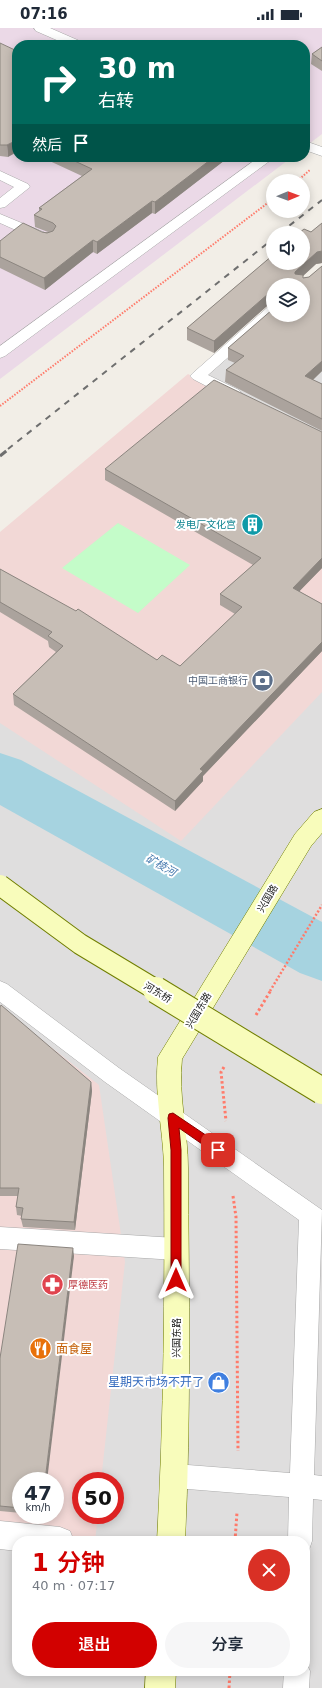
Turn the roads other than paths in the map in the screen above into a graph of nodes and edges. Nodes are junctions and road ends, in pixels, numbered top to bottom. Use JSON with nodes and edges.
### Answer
{"nodes":[{"id":1,"x":40,"y":28,"type":"edge"},
{"id":2,"x":67,"y":40,"type":"edge"},
{"id":3,"x":310,"y":147,"type":"edge"},
{"id":4,"x":322,"y":152,"type":"edge"},
{"id":5,"x":261,"y":162,"type":"edge"},
{"id":6,"x":0,"y":175,"type":"edge"},
{"id":7,"x":0,"y":204,"type":"edge"},
{"id":8,"x":0,"y":218,"type":"edge"},
{"id":9,"x":48,"y":239,"type":"edge"},
{"id":10,"x":266,"y":316,"type":"edge"},
{"id":11,"x":2,"y":348,"type":"edge"},
{"id":12,"x":246,"y":400,"type":"edge"},
{"id":13,"x":322,"y":818,"type":"edge"},
{"id":14,"x":0,"y":886,"type":"edge"},
{"id":15,"x":216,"y":980,"type":"joint"},
{"id":16,"x":0,"y":990,"type":"edge"},
{"id":17,"x":322,"y":1091,"type":"edge"},
{"id":18,"x":173,"y":1118,"type":"junction"},
{"id":19,"x":316,"y":1219,"type":"edge"},
{"id":20,"x":0,"y":1238,"type":"edge"},
{"id":21,"x":176,"y":1249,"type":"junction"},
{"id":22,"x":175,"y":1476,"type":"junction"},
{"id":23,"x":312,"y":1487,"type":"edge"},
{"id":24,"x":0,"y":1535,"type":"edge"},
{"id":25,"x":12,"y":1536,"type":"edge"},
{"id":26,"x":171,"y":1536,"type":"edge"},
{"id":27,"x":301,"y":1536,"type":"edge"},
{"id":28,"x":161,"y":1676,"type":"edge"},
{"id":29,"x":297,"y":1676,"type":"edge"},
{"id":30,"x":160,"y":1688,"type":"edge"},
{"id":31,"x":296,"y":1688,"type":"edge"}],
"edges":[{"from":1,"to":2,"type":"lane"},
{"from":3,"to":4,"type":"lane"},
{"from":5,"to":11,"type":"lane"},
{"from":6,"to":7,"type":"lane"},
{"from":8,"to":9,"type":"lane"},
{"from":10,"to":12,"type":"lane"},
{"from":13,"to":15,"type":"main road","name":"兴国路"},
{"from":14,"to":17,"type":"main road","name":"河东桥","bridge":true},
{"from":15,"to":18,"type":"main road","name":"兴国东路"},
{"from":16,"to":18,"type":"lane"},
{"from":18,"to":19,"type":"lane"},
{"from":18,"to":21,"type":"main road","name":"兴国东路"},
{"from":19,"to":23,"type":"lane"},
{"from":20,"to":21,"type":"lane"},
{"from":21,"to":22,"type":"main road","name":"兴国东路"},
{"from":22,"to":23,"type":"lane"},
{"from":22,"to":26,"type":"main road","name":"兴国东路"},
{"from":23,"to":27,"type":"lane"},
{"from":24,"to":25,"type":"street"},
{"from":28,"to":30,"type":"main road"},
{"from":29,"to":31,"type":"lane"}]}
